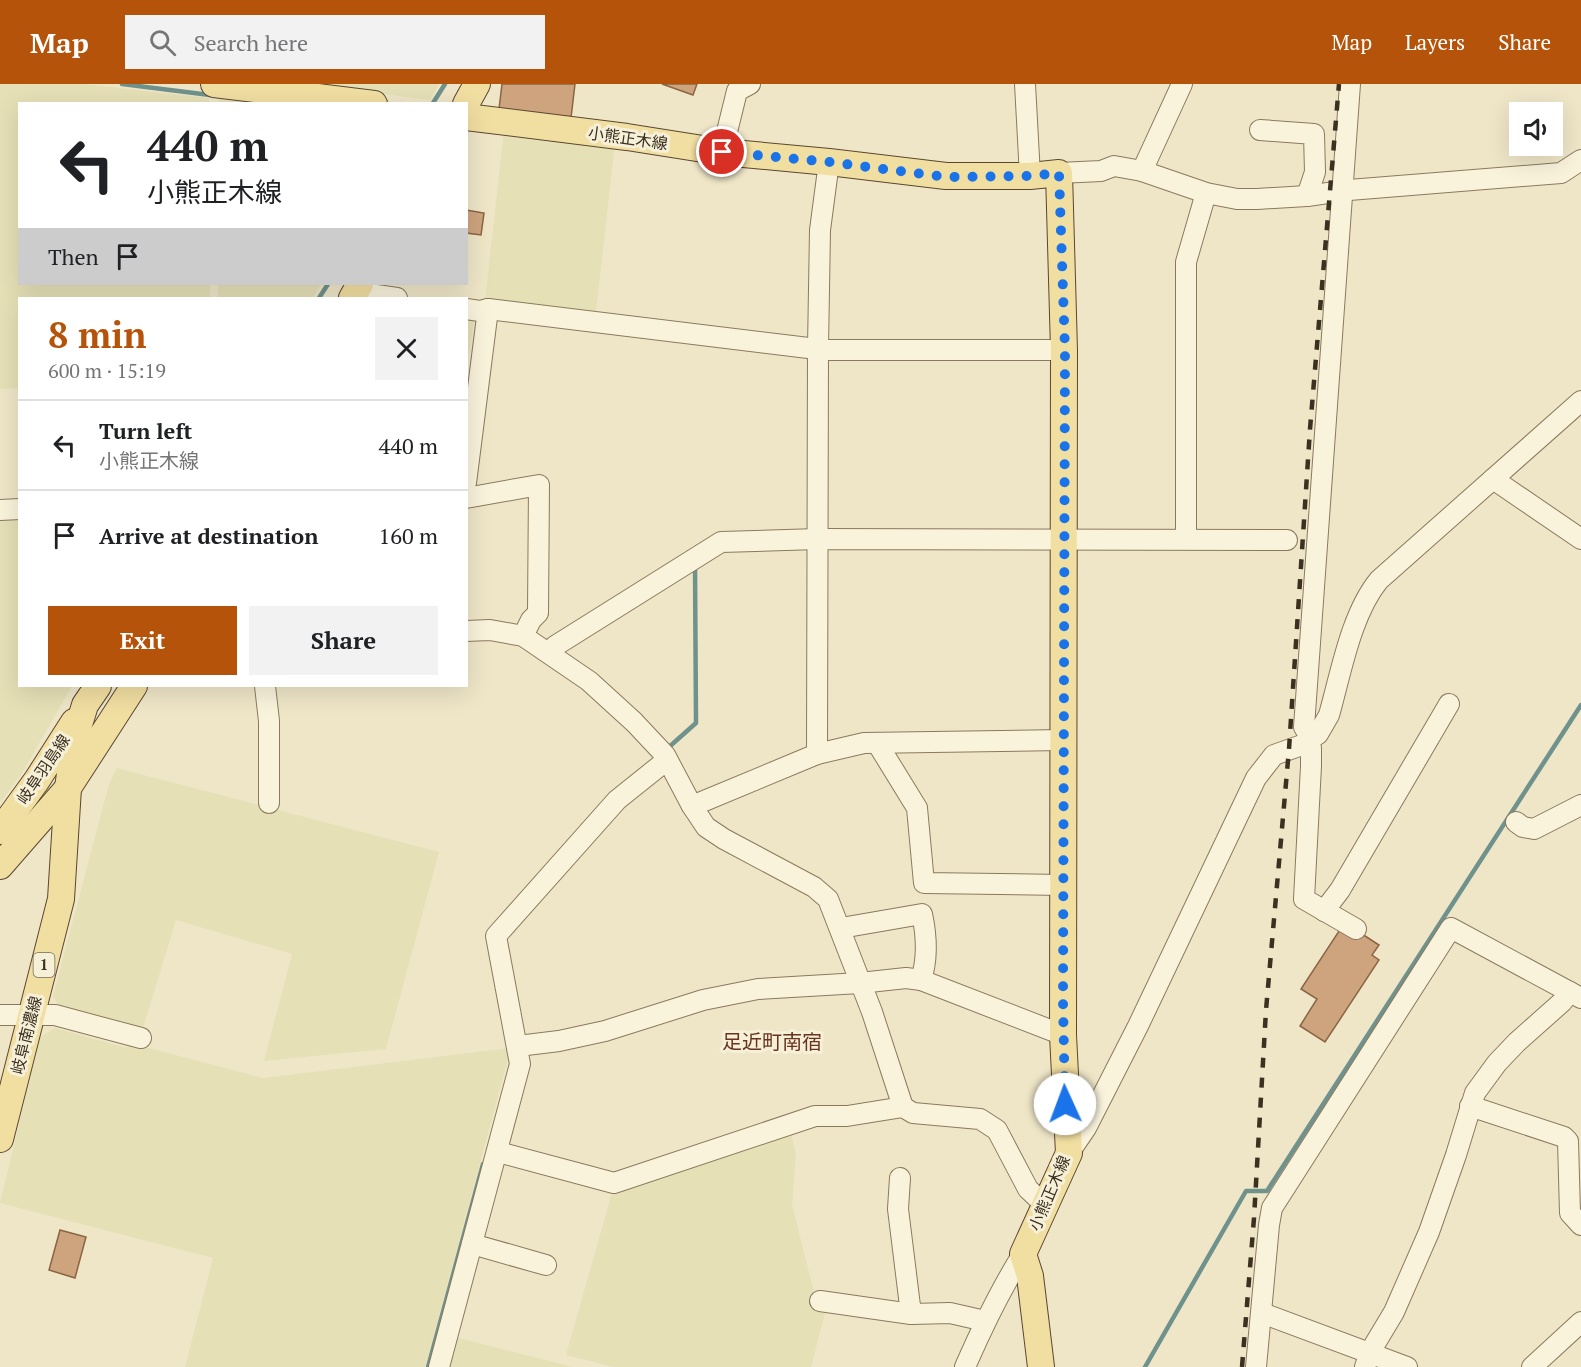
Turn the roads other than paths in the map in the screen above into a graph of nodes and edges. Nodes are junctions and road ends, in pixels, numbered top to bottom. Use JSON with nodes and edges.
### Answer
{"nodes":[{"id":1,"x":214,"y":84,"type":"edge"},
{"id":2,"x":477,"y":84,"type":"edge"},
{"id":3,"x":750,"y":84,"type":"edge"},
{"id":4,"x":1025,"y":84,"type":"edge"},
{"id":5,"x":1182,"y":84,"type":"edge"},
{"id":6,"x":1350,"y":84,"type":"edge"},
{"id":7,"x":358,"y":102,"type":"edge"},
{"id":8,"x":467,"y":102,"type":"edge"},
{"id":9,"x":468,"y":117,"type":"edge"},
{"id":10,"x":1260,"y":130,"type":"dead end"},
{"id":11,"x":722,"y":152,"type":"junction"},
{"id":12,"x":1581,"y":160,"type":"edge"},
{"id":13,"x":829,"y":162,"type":"junction"},
{"id":14,"x":1143,"y":171,"type":"junction"},
{"id":15,"x":1059,"y":173,"type":"junction"},
{"id":16,"x":1030,"y":176,"type":"junction"},
{"id":17,"x":1342,"y":191,"type":"junction"},
{"id":18,"x":1206,"y":193,"type":"junction"},
{"id":19,"x":1307,"y":196,"type":"junction"},
{"id":20,"x":356,"y":291,"type":"edge"},
{"id":21,"x":392,"y":297,"type":"edge"},
{"id":22,"x":468,"y":309,"type":"edge"},
{"id":23,"x":488,"y":309,"type":"junction"},
{"id":24,"x":818,"y":348,"type":"junction"},
{"id":25,"x":1065,"y":350,"type":"junction"},
{"id":26,"x":1581,"y":401,"type":"edge"},
{"id":27,"x":468,"y":467,"type":"edge"},
{"id":28,"x":1493,"y":479,"type":"junction"},
{"id":29,"x":468,"y":498,"type":"edge"},
{"id":30,"x":0,"y":510,"type":"edge"},
{"id":31,"x":18,"y":510,"type":"edge"},
{"id":32,"x":818,"y":539,"type":"junction"},
{"id":33,"x":1063,"y":539,"type":"junction"},
{"id":34,"x":1186,"y":539,"type":"junction"},
{"id":35,"x":1581,"y":539,"type":"edge"},
{"id":36,"x":1287,"y":540,"type":"dead end"},
{"id":37,"x":468,"y":631,"type":"edge"},
{"id":38,"x":523,"y":636,"type":"junction"},
{"id":39,"x":550,"y":653,"type":"junction"},
{"id":40,"x":133,"y":687,"type":"edge"},
{"id":41,"x":265,"y":687,"type":"edge"},
{"id":42,"x":92,"y":695,"type":"edge"},
{"id":43,"x":1449,"y":704,"type":"dead end"},
{"id":44,"x":1063,"y":740,"type":"junction"},
{"id":45,"x":1309,"y":740,"type":"junction"},
{"id":46,"x":877,"y":743,"type":"junction"},
{"id":47,"x":817,"y":754,"type":"junction"},
{"id":48,"x":667,"y":760,"type":"junction"},
{"id":49,"x":68,"y":788,"type":"junction"},
{"id":50,"x":269,"y":803,"type":"dead end"},
{"id":51,"x":1581,"y":805,"type":"edge"},
{"id":52,"x":692,"y":806,"type":"junction"},
{"id":53,"x":1516,"y":822,"type":"dead end"},
{"id":54,"x":0,"y":831,"type":"edge"},
{"id":55,"x":0,"y":866,"type":"edge"},
{"id":56,"x":1063,"y":885,"type":"junction"},
{"id":57,"x":1324,"y":911,"type":"junction"},
{"id":58,"x":841,"y":928,"type":"junction"},
{"id":59,"x":1356,"y":929,"type":"dead end"},
{"id":60,"x":921,"y":980,"type":"junction"},
{"id":61,"x":860,"y":983,"type":"junction"},
{"id":62,"x":1576,"y":995,"type":"edge"},
{"id":63,"x":0,"y":1015,"type":"edge"},
{"id":64,"x":31,"y":1015,"type":"junction"},
{"id":65,"x":1063,"y":1035,"type":"junction"},
{"id":66,"x":141,"y":1038,"type":"dead end"},
{"id":67,"x":518,"y":1046,"type":"junction"},
{"id":68,"x":1470,"y":1106,"type":"junction"},
{"id":69,"x":903,"y":1107,"type":"junction"},
{"id":70,"x":0,"y":1139,"type":"edge"},
{"id":71,"x":498,"y":1152,"type":"junction"},
{"id":72,"x":1069,"y":1153,"type":"junction"},
{"id":73,"x":900,"y":1178,"type":"dead end"},
{"id":74,"x":1045,"y":1205,"type":"junction"},
{"id":75,"x":1581,"y":1225,"type":"edge"},
{"id":76,"x":472,"y":1244,"type":"junction"},
{"id":77,"x":1023,"y":1254,"type":"junction"},
{"id":78,"x":546,"y":1265,"type":"dead end"},
{"id":79,"x":820,"y":1301,"type":"dead end"},
{"id":80,"x":1262,"y":1313,"type":"junction"},
{"id":81,"x":911,"y":1314,"type":"junction"},
{"id":82,"x":985,"y":1320,"type":"junction"},
{"id":83,"x":1581,"y":1322,"type":"edge"},
{"id":84,"x":1367,"y":1360,"type":"edge"},
{"id":85,"x":439,"y":1367,"type":"edge"},
{"id":86,"x":964,"y":1367,"type":"edge"},
{"id":87,"x":1041,"y":1367,"type":"edge"},
{"id":88,"x":1256,"y":1367,"type":"edge"},
{"id":89,"x":1407,"y":1367,"type":"edge"},
{"id":90,"x":1532,"y":1367,"type":"edge"}],
"edges":[{"from":1,"to":7,"type":"main road"},
{"from":2,"to":8,"type":"main road"},
{"from":3,"to":11,"type":"street"},
{"from":4,"to":16,"type":"street"},
{"from":5,"to":14,"type":"street"},
{"from":6,"to":17,"type":"street"},
{"from":9,"to":11,"type":"main road","name":"小熊正木線"},
{"from":10,"to":19,"type":"street"},
{"from":11,"to":13,"type":"main road","name":"小熊正木線"},
{"from":12,"to":17,"type":"street"},
{"from":13,"to":16,"type":"main road","name":"小熊正木線"},
{"from":13,"to":24,"type":"street"},
{"from":14,"to":15,"type":"street"},
{"from":14,"to":18,"type":"street"},
{"from":15,"to":16,"type":"main road","name":"小熊正木線"},
{"from":15,"to":25,"type":"main road","name":"小熊正木線"},
{"from":17,"to":19,"type":"street"},
{"from":17,"to":45,"type":"street"},
{"from":18,"to":19,"type":"street"},
{"from":18,"to":34,"type":"street"},
{"from":20,"to":21,"type":"street"},
{"from":22,"to":23,"type":"street"},
{"from":23,"to":24,"type":"street"},
{"from":23,"to":27,"type":"street"},
{"from":24,"to":25,"type":"street"},
{"from":24,"to":32,"type":"street"},
{"from":25,"to":33,"type":"main road","name":"小熊正木線"},
{"from":26,"to":28,"type":"street"},
{"from":28,"to":35,"type":"street"},
{"from":28,"to":45,"type":"street"},
{"from":29,"to":38,"type":"street"},
{"from":30,"to":31,"type":"street"},
{"from":32,"to":33,"type":"street"},
{"from":32,"to":39,"type":"street"},
{"from":32,"to":47,"type":"street"},
{"from":33,"to":34,"type":"street"},
{"from":33,"to":44,"type":"main road","name":"小熊正木線"},
{"from":34,"to":36,"type":"street"},
{"from":37,"to":38,"type":"street"},
{"from":38,"to":39,"type":"street"},
{"from":39,"to":48,"type":"street"},
{"from":40,"to":49,"type":"main road","name":"岐阜南濃線","number":"1"},
{"from":41,"to":50,"type":"street"},
{"from":42,"to":49,"type":"main road","name":"岐阜南濃線","number":"1"},
{"from":42,"to":54,"type":"main road","name":"岐阜羽島線"},
{"from":43,"to":57,"type":"street"},
{"from":44,"to":46,"type":"street"},
{"from":44,"to":56,"type":"main road","name":"小熊正木線"},
{"from":45,"to":57,"type":"street"},
{"from":45,"to":72,"type":"street"},
{"from":46,"to":47,"type":"street"},
{"from":46,"to":56,"type":"street"},
{"from":47,"to":52,"type":"street"},
{"from":48,"to":52,"type":"street"},
{"from":48,"to":67,"type":"street"},
{"from":49,"to":55,"type":"main road","name":"岐阜羽島線"},
{"from":49,"to":64,"type":"main road","name":"岐阜南濃線","number":"1"},
{"from":51,"to":53,"type":"street"},
{"from":52,"to":58,"type":"street"},
{"from":56,"to":65,"type":"main road","name":"小熊正木線"},
{"from":57,"to":59,"type":"street"},
{"from":58,"to":60,"type":"street"},
{"from":58,"to":61,"type":"street"},
{"from":60,"to":61,"type":"street"},
{"from":60,"to":65,"type":"street"},
{"from":61,"to":67,"type":"street"},
{"from":61,"to":69,"type":"street"},
{"from":62,"to":68,"type":"street"},
{"from":62,"to":80,"type":"street"},
{"from":63,"to":64,"type":"street"},
{"from":64,"to":66,"type":"street"},
{"from":64,"to":70,"type":"main road","name":"岐阜南濃線","number":"1"},
{"from":65,"to":72,"type":"main road","name":"小熊正木線"},
{"from":67,"to":71,"type":"street"},
{"from":68,"to":75,"type":"street"},
{"from":68,"to":84,"type":"street"},
{"from":69,"to":71,"type":"street"},
{"from":69,"to":74,"type":"street"},
{"from":71,"to":76,"type":"street"},
{"from":72,"to":74,"type":"main road","name":"小熊正木線"},
{"from":73,"to":81,"type":"street"},
{"from":74,"to":77,"type":"main road","name":"小熊正木線"},
{"from":76,"to":78,"type":"street"},
{"from":76,"to":85,"type":"street"},
{"from":77,"to":82,"type":"street"},
{"from":77,"to":87,"type":"main road"},
{"from":79,"to":81,"type":"street"},
{"from":80,"to":84,"type":"street"},
{"from":80,"to":88,"type":"street"},
{"from":81,"to":82,"type":"street"},
{"from":82,"to":86,"type":"street"},
{"from":83,"to":90,"type":"street"},
{"from":84,"to":89,"type":"street"}]}
